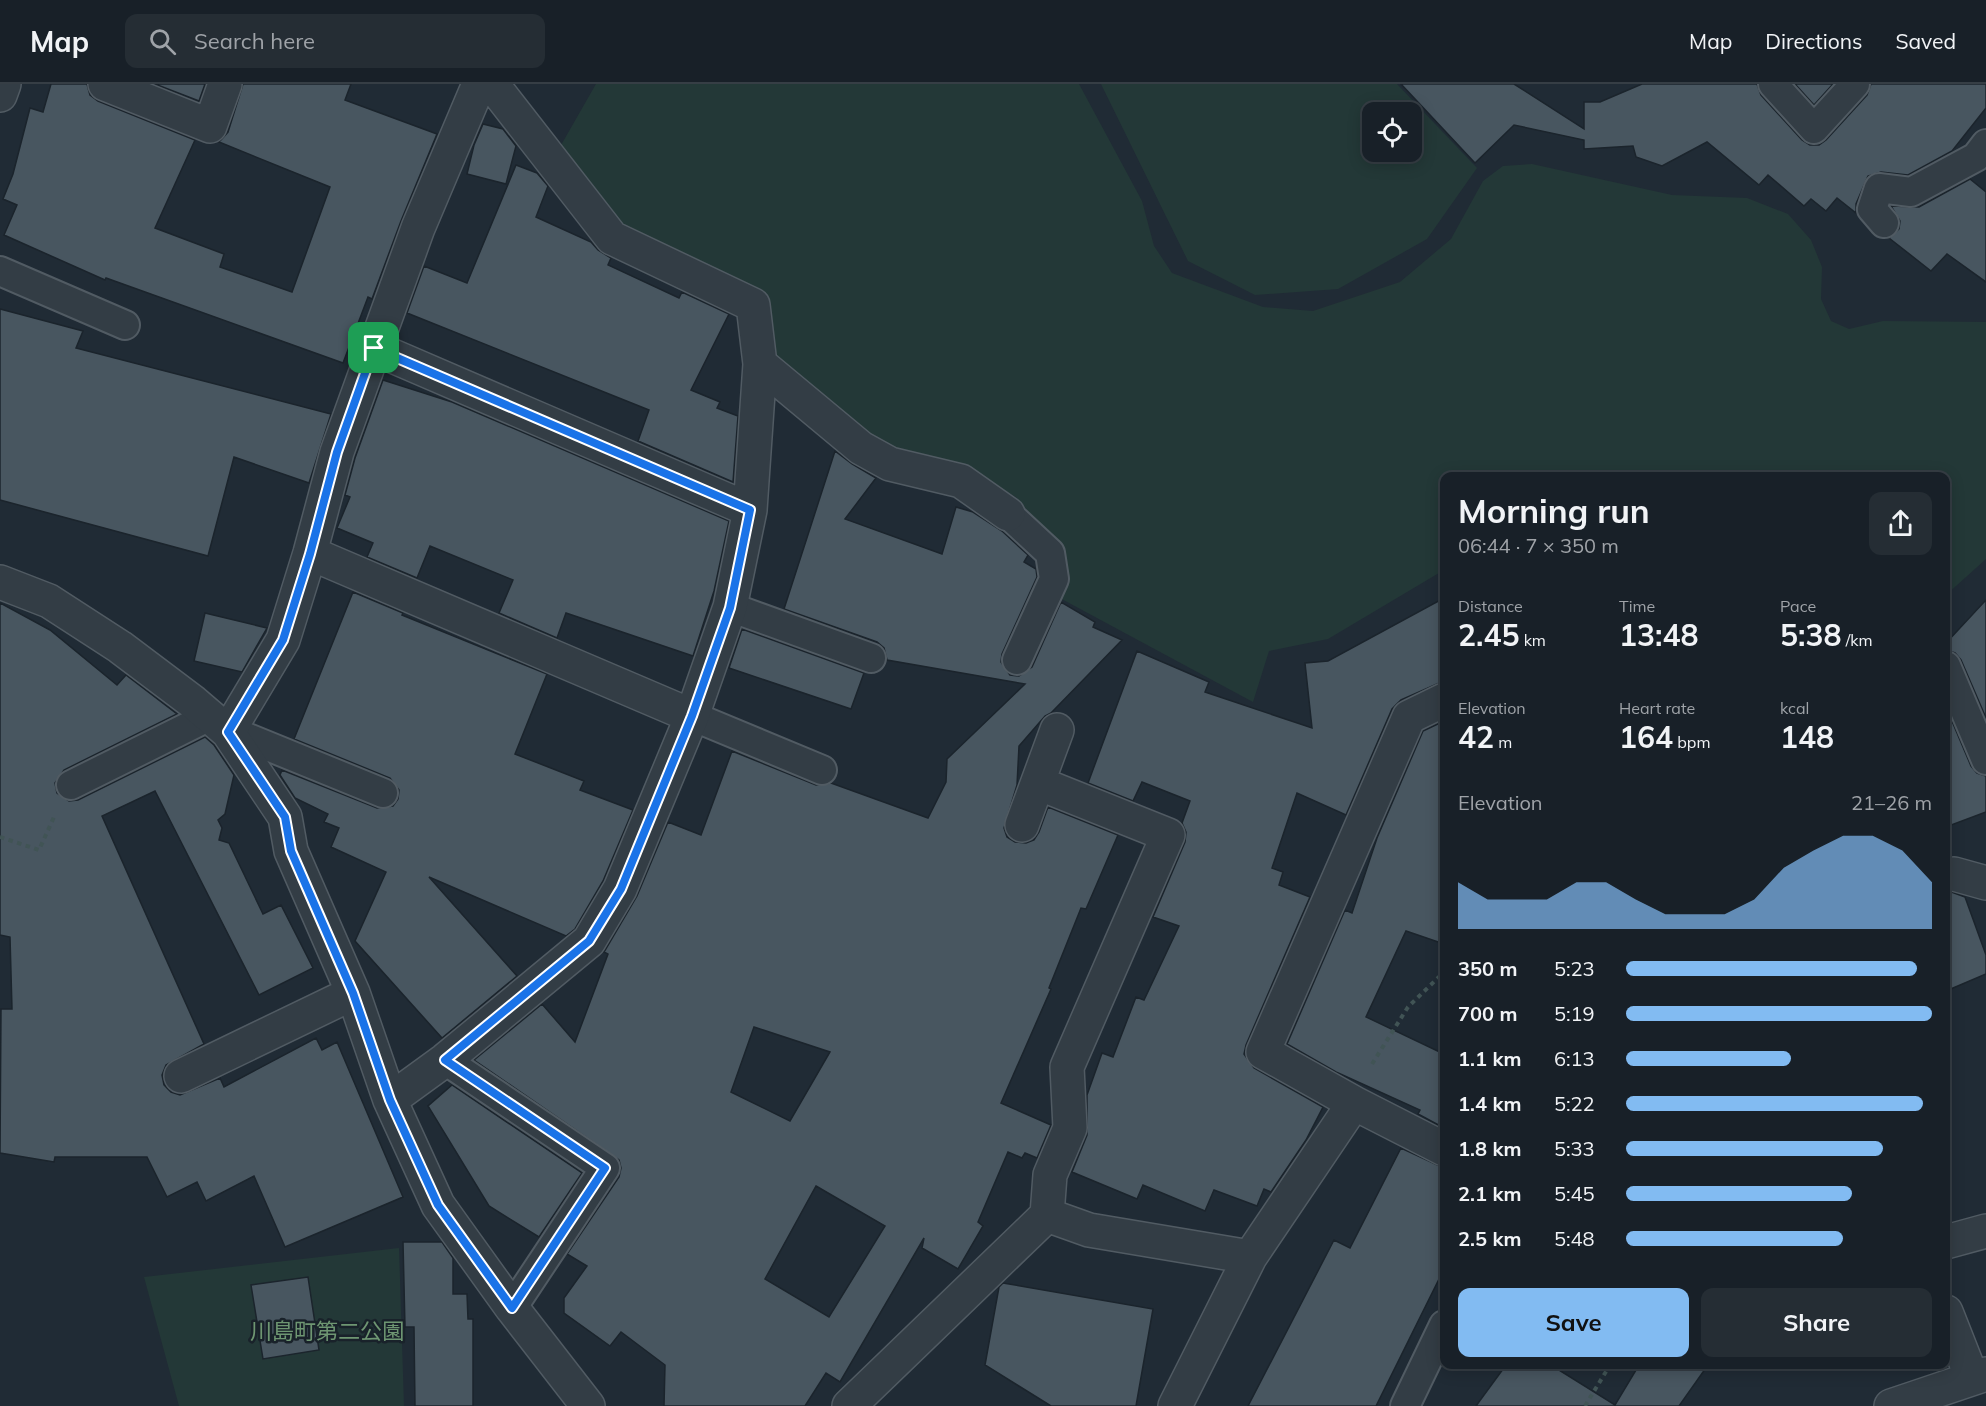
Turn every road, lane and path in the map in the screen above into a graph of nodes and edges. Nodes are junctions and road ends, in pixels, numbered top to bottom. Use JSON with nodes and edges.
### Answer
{"nodes":[{"id":1,"x":4,"y":84,"type":"edge"},
{"id":2,"x":105,"y":84,"type":"edge"},
{"id":3,"x":225,"y":84,"type":"edge"},
{"id":4,"x":479,"y":84,"type":"edge"},
{"id":5,"x":1773,"y":84,"type":"edge"},
{"id":6,"x":1855,"y":84,"type":"edge"},
{"id":7,"x":505,"y":90,"type":"edge"},
{"id":8,"x":0,"y":95,"type":"edge"},
{"id":9,"x":1986,"y":144,"type":"edge"},
{"id":10,"x":1884,"y":223,"type":"dead end"},
{"id":11,"x":0,"y":270,"type":"edge"},
{"id":12,"x":125,"y":325,"type":"dead end"},
{"id":13,"x":374,"y":348,"type":"junction"},
{"id":14,"x":760,"y":364,"type":"junction"},
{"id":15,"x":750,"y":510,"type":"junction"},
{"id":16,"x":1008,"y":514,"type":"joint"},
{"id":17,"x":310,"y":554,"type":"junction"},
{"id":18,"x":0,"y":582,"type":"edge"},
{"id":19,"x":730,"y":608,"type":"junction"},
{"id":20,"x":871,"y":658,"type":"dead end"},
{"id":21,"x":1017,"y":660,"type":"dead end"},
{"id":22,"x":1950,"y":675,"type":"edge"},
{"id":23,"x":1440,"y":701,"type":"edge"},
{"id":24,"x":692,"y":716,"type":"junction"},
{"id":25,"x":219,"y":724,"type":"junction"},
{"id":26,"x":1057,"y":730,"type":"dead end"},
{"id":27,"x":1986,"y":760,"type":"edge"},
{"id":28,"x":822,"y":770,"type":"dead end"},
{"id":29,"x":1038,"y":783,"type":"junction"},
{"id":30,"x":71,"y":784,"type":"joint"},
{"id":31,"x":383,"y":793,"type":"dead end"},
{"id":32,"x":1022,"y":825,"type":"dead end"},
{"id":33,"x":0,"y":837,"type":"edge"},
{"id":34,"x":1954,"y":874,"type":"dead end"},
{"id":35,"x":1986,"y":883,"type":"edge"},
{"id":36,"x":1440,"y":976,"type":"edge"},
{"id":37,"x":353,"y":993,"type":"junction"},
{"id":38,"x":445,"y":1060,"type":"junction"},
{"id":39,"x":181,"y":1076,"type":"dead end"},
{"id":40,"x":390,"y":1100,"type":"junction"},
{"id":41,"x":1354,"y":1103,"type":"junction"},
{"id":42,"x":1440,"y":1147,"type":"edge"},
{"id":43,"x":1047,"y":1215,"type":"junction"},
{"id":44,"x":1986,"y":1231,"type":"edge"},
{"id":45,"x":1950,"y":1241,"type":"edge"},
{"id":46,"x":1251,"y":1257,"type":"junction"},
{"id":47,"x":512,"y":1308,"type":"junction"},
{"id":48,"x":1950,"y":1320,"type":"edge"},
{"id":49,"x":1440,"y":1333,"type":"edge"},
{"id":50,"x":1608,"y":1369,"type":"edge"},
{"id":51,"x":1979,"y":1376,"type":"edge"},
{"id":52,"x":588,"y":1406,"type":"edge"},
{"id":53,"x":849,"y":1406,"type":"edge"},
{"id":54,"x":1175,"y":1406,"type":"edge"},
{"id":55,"x":1405,"y":1406,"type":"edge"},
{"id":56,"x":1585,"y":1406,"type":"edge"},
{"id":57,"x":1891,"y":1406,"type":"edge"}],
"edges":[{"from":1,"to":8,"type":"street"},
{"from":2,"to":3,"type":"street"},
{"from":4,"to":13,"type":"street"},
{"from":5,"to":6,"type":"lane"},
{"from":7,"to":14,"type":"street"},
{"from":9,"to":10,"type":"lane"},
{"from":11,"to":12,"type":"lane"},
{"from":13,"to":15,"type":"street"},
{"from":13,"to":17,"type":"street"},
{"from":14,"to":15,"type":"street"},
{"from":14,"to":16,"type":"street"},
{"from":15,"to":19,"type":"street"},
{"from":16,"to":21,"type":"lane"},
{"from":17,"to":24,"type":"street"},
{"from":17,"to":25,"type":"street"},
{"from":18,"to":25,"type":"street"},
{"from":19,"to":20,"type":"lane"},
{"from":19,"to":24,"type":"street"},
{"from":22,"to":27,"type":"lane"},
{"from":23,"to":41,"type":"street"},
{"from":24,"to":28,"type":"lane"},
{"from":24,"to":38,"type":"street"},
{"from":25,"to":30,"type":"lane"},
{"from":25,"to":31,"type":"lane"},
{"from":25,"to":37,"type":"street"},
{"from":26,"to":29,"type":"street"},
{"from":29,"to":32,"type":"street"},
{"from":29,"to":43,"type":"street"},
{"from":30,"to":33,"type":"path"},
{"from":34,"to":35,"type":"street"},
{"from":36,"to":41,"type":"path"},
{"from":37,"to":39,"type":"street"},
{"from":37,"to":40,"type":"street"},
{"from":38,"to":40,"type":"street"},
{"from":38,"to":47,"type":"lane"},
{"from":40,"to":47,"type":"street"},
{"from":41,"to":42,"type":"street"},
{"from":41,"to":46,"type":"street"},
{"from":43,"to":46,"type":"street"},
{"from":43,"to":53,"type":"street"},
{"from":44,"to":45,"type":"street"},
{"from":46,"to":54,"type":"street"},
{"from":47,"to":52,"type":"street"},
{"from":48,"to":51,"type":"street"},
{"from":49,"to":55,"type":"lane"},
{"from":50,"to":56,"type":"path"},
{"from":51,"to":57,"type":"street"}]}
